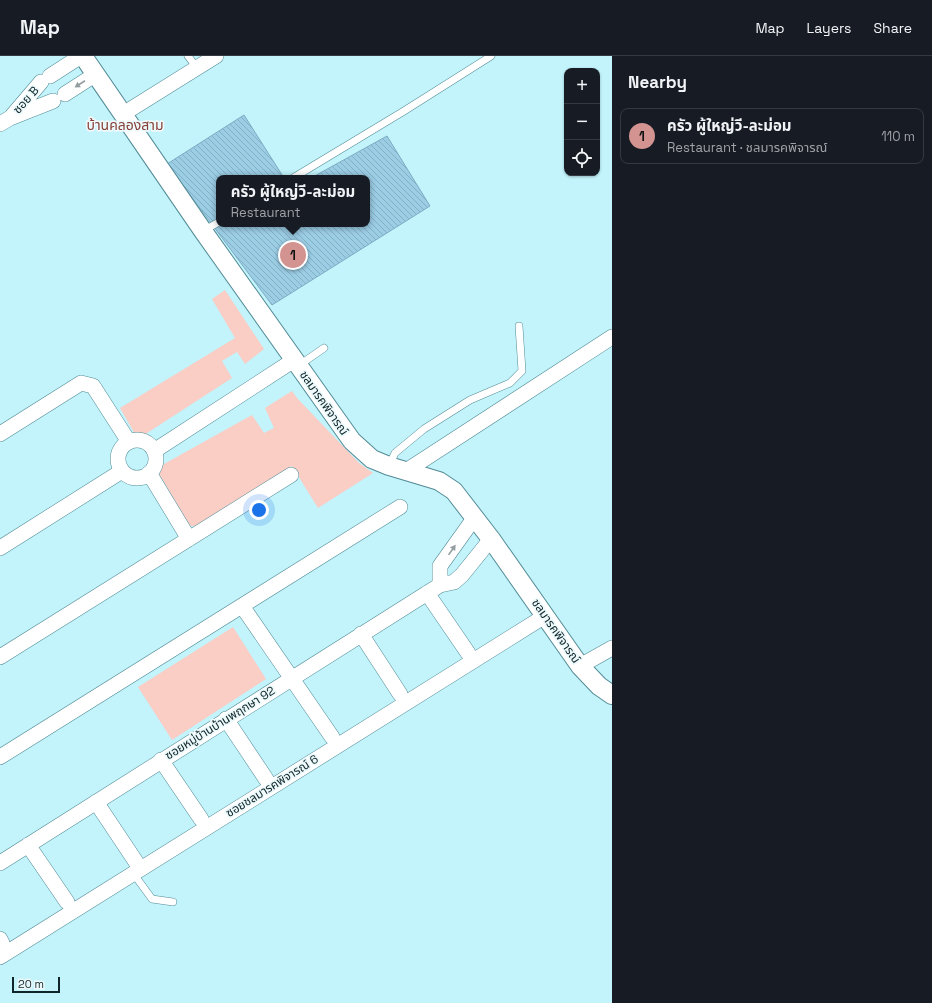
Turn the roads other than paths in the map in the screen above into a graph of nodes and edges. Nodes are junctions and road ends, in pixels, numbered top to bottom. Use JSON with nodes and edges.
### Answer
{"nodes":[{"id":1,"x":82,"y":56,"type":"edge"},
{"id":2,"x":216,"y":56,"type":"edge"},
{"id":3,"x":491,"y":56,"type":"edge"},
{"id":4,"x":192,"y":62,"type":"edge"},
{"id":5,"x":96,"y":74,"type":"junction"},
{"id":6,"x":123,"y":114,"type":"junction"},
{"id":7,"x":5,"y":121,"type":"edge"},
{"id":8,"x":298,"y":175,"type":"edge"},
{"id":9,"x":216,"y":224,"type":"edge"},
{"id":10,"x":203,"y":231,"type":"junction"},
{"id":11,"x":519,"y":326,"type":"dead end"},
{"id":12,"x":612,"y":337,"type":"edge"},
{"id":13,"x":324,"y":348,"type":"dead end"},
{"id":14,"x":296,"y":363,"type":"junction"},
{"id":15,"x":0,"y":434,"type":"edge"},
{"id":16,"x":129,"y":442,"type":"junction"},
{"id":17,"x":154,"y":451,"type":"junction"},
{"id":18,"x":397,"y":469,"type":"junction"},
{"id":19,"x":122,"y":471,"type":"junction"},
{"id":20,"x":149,"y":473,"type":"junction"},
{"id":21,"x":291,"y":475,"type":"dead end"},
{"id":22,"x":400,"y":507,"type":"dead end"},
{"id":23,"x":475,"y":517,"type":"junction"},
{"id":24,"x":189,"y":539,"type":"junction"},
{"id":25,"x":491,"y":539,"type":"junction"},
{"id":26,"x":0,"y":548,"type":"edge"},
{"id":27,"x":440,"y":585,"type":"junction"},
{"id":28,"x":427,"y":593,"type":"junction"},
{"id":29,"x":242,"y":606,"type":"junction"},
{"id":30,"x":545,"y":616,"type":"junction"},
{"id":31,"x":361,"y":634,"type":"junction"},
{"id":32,"x":612,"y":648,"type":"edge"},
{"id":33,"x":468,"y":653,"type":"dead end"},
{"id":34,"x":0,"y":656,"type":"edge"},
{"id":35,"x":580,"y":666,"type":"junction"},
{"id":36,"x":291,"y":678,"type":"junction"},
{"id":37,"x":400,"y":694,"type":"dead end"},
{"id":38,"x":612,"y":695,"type":"edge"},
{"id":39,"x":226,"y":719,"type":"junction"},
{"id":40,"x":332,"y":737,"type":"dead end"},
{"id":41,"x":0,"y":757,"type":"edge"},
{"id":42,"x":161,"y":760,"type":"junction"},
{"id":43,"x":266,"y":780,"type":"dead end"},
{"id":44,"x":96,"y":802,"type":"junction"},
{"id":45,"x":202,"y":819,"type":"dead end"},
{"id":46,"x":28,"y":845,"type":"junction"},
{"id":47,"x":0,"y":863,"type":"edge"},
{"id":48,"x":135,"y":867,"type":"junction"},
{"id":49,"x":67,"y":902,"type":"dead end"},
{"id":50,"x":173,"y":902,"type":"dead end"},
{"id":51,"x":1,"y":946,"type":"edge"}],
"edges":[{"from":1,"to":5,"type":"street","name":"ชลมารคพิจารณ์"},
{"from":1,"to":7,"type":"street","name":"ซอย B"},
{"from":2,"to":4,"type":"street"},
{"from":3,"to":8,"type":"lane"},
{"from":4,"to":6,"type":"street"},
{"from":5,"to":6,"type":"street","name":"ชลมารคพิจารณ์"},
{"from":5,"to":7,"type":"street","name":"ซอย B","one_way":true},
{"from":6,"to":10,"type":"street","name":"ชลมารคพิจารณ์"},
{"from":9,"to":10,"type":"lane"},
{"from":10,"to":14,"type":"street","name":"ชลมารคพิจารณ์"},
{"from":11,"to":18,"type":"lane"},
{"from":12,"to":18,"type":"street"},
{"from":13,"to":14,"type":"lane"},
{"from":14,"to":17,"type":"street"},
{"from":14,"to":18,"type":"street","name":"ชลมารคพิจารณ์"},
{"from":15,"to":16,"type":"street"},
{"from":16,"to":17,"type":"street"},
{"from":16,"to":19,"type":"street"},
{"from":17,"to":20,"type":"street"},
{"from":18,"to":23,"type":"street","name":"ชลมารคพิจารณ์"},
{"from":19,"to":20,"type":"street"},
{"from":19,"to":26,"type":"street"},
{"from":20,"to":24,"type":"street"},
{"from":21,"to":24,"type":"street"},
{"from":22,"to":29,"type":"street"},
{"from":23,"to":25,"type":"street","name":"ชลมารคพิจารณ์"},
{"from":27,"to":23,"type":"street","one_way":true},
{"from":24,"to":34,"type":"street"},
{"from":25,"to":27,"type":"street","name":"ซอยหมู่บ้านบ้านพฤกษา 92"},
{"from":25,"to":30,"type":"street","name":"ชลมารคพิจารณ์"},
{"from":27,"to":28,"type":"street","name":"ซอยหมู่บ้านบ้านพฤกษา 92"},
{"from":28,"to":31,"type":"street","name":"ซอยหมู่บ้านบ้านพฤกษา 92"},
{"from":28,"to":33,"type":"street"},
{"from":29,"to":36,"type":"street"},
{"from":29,"to":41,"type":"street"},
{"from":30,"to":35,"type":"street","name":"ชลมารคพิจารณ์"},
{"from":30,"to":48,"type":"street","name":"ซอยชลมารคพิจารณ์ 6"},
{"from":31,"to":36,"type":"street","name":"ซอยหมู่บ้านบ้านพฤกษา 92"},
{"from":31,"to":37,"type":"street"},
{"from":32,"to":35,"type":"street"},
{"from":35,"to":38,"type":"street","name":"ชลมารคพิจารณ์"},
{"from":36,"to":39,"type":"street","name":"ซอยหมู่บ้านบ้านพฤกษา 92"},
{"from":36,"to":40,"type":"street"},
{"from":39,"to":42,"type":"street","name":"ซอยหมู่บ้านบ้านพฤกษา 92"},
{"from":39,"to":43,"type":"street"},
{"from":42,"to":44,"type":"street","name":"ซอยหมู่บ้านบ้านพฤกษา 92"},
{"from":42,"to":45,"type":"street"},
{"from":44,"to":46,"type":"street","name":"ซอยหมู่บ้านบ้านพฤกษา 92"},
{"from":44,"to":48,"type":"street"},
{"from":46,"to":47,"type":"street","name":"ซอยหมู่บ้านบ้านพฤกษา 92"},
{"from":46,"to":49,"type":"street"},
{"from":48,"to":50,"type":"lane"},
{"from":48,"to":51,"type":"street","name":"ซอยชลมารคพิจารณ์ 6"}]}
